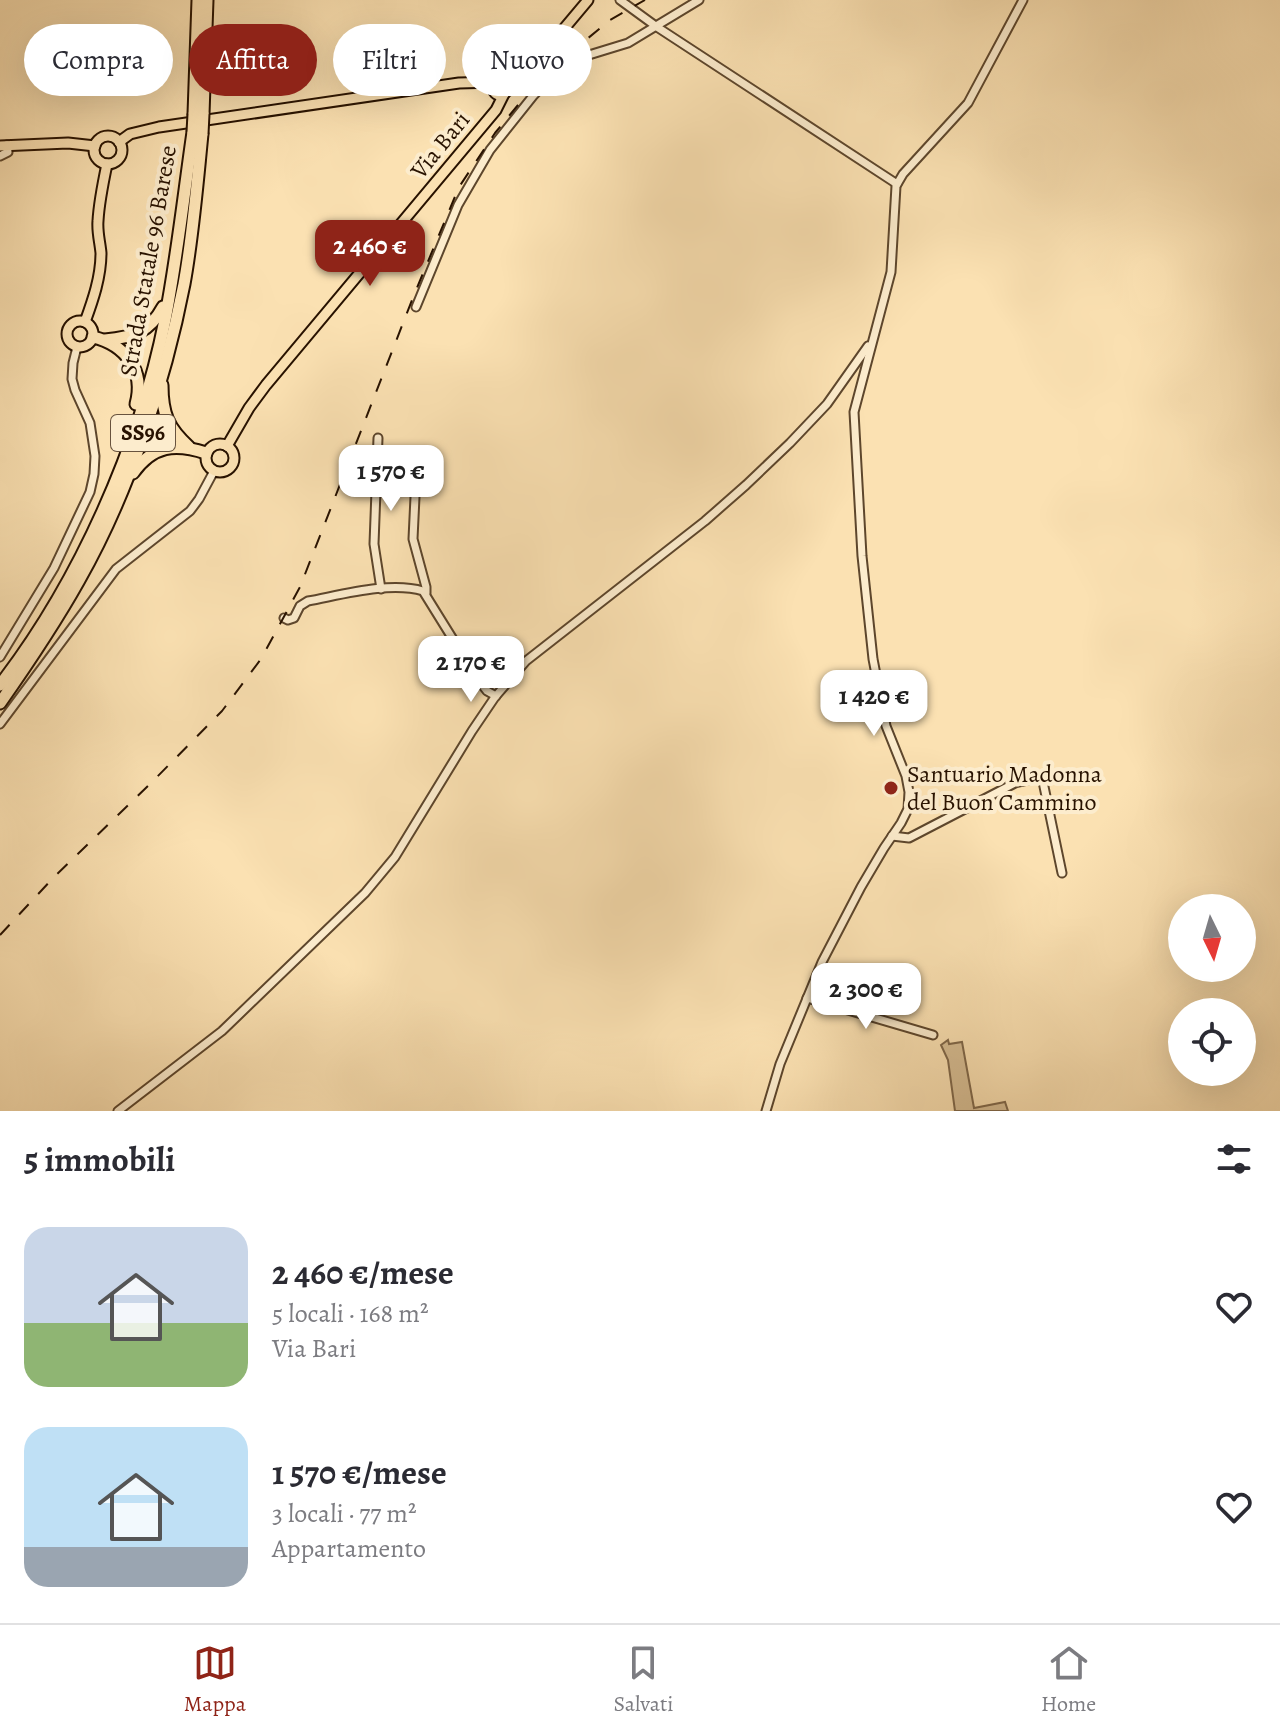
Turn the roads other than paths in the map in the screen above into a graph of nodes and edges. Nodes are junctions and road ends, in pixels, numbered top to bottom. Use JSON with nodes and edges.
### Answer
{"nodes":[{"id":1,"x":198,"y":0,"type":"edge"},
{"id":2,"x":207,"y":0,"type":"edge"},
{"id":3,"x":588,"y":0,"type":"edge"},
{"id":4,"x":620,"y":0,"type":"edge"},
{"id":5,"x":699,"y":0,"type":"edge"},
{"id":6,"x":1023,"y":0,"type":"edge"},
{"id":7,"x":567,"y":24,"type":"edge"},
{"id":8,"x":657,"y":27,"type":"junction"},
{"id":9,"x":462,"y":83,"type":"edge"},
{"id":10,"x":497,"y":96,"type":"edge"},
{"id":11,"x":198,"y":114,"type":"junction"},
{"id":12,"x":198,"y":133,"type":"junction"},
{"id":13,"x":119,"y":142,"type":"junction"},
{"id":14,"x":4,"y":146,"type":"edge"},
{"id":15,"x":95,"y":146,"type":"junction"},
{"id":16,"x":0,"y":156,"type":"edge"},
{"id":17,"x":107,"y":164,"type":"junction"},
{"id":18,"x":897,"y":184,"type":"junction"},
{"id":19,"x":171,"y":280,"type":"junction"},
{"id":20,"x":416,"y":307,"type":"dead end"},
{"id":21,"x":85,"y":322,"type":"junction"},
{"id":22,"x":99,"y":338,"type":"junction"},
{"id":23,"x":872,"y":341,"type":"junction"},
{"id":24,"x":77,"y":347,"type":"junction"},
{"id":25,"x":162,"y":375,"type":"junction"},
{"id":26,"x":378,"y":438,"type":"dead end"},
{"id":27,"x":227,"y":446,"type":"junction"},
{"id":28,"x":190,"y":447,"type":"junction"},
{"id":29,"x":206,"y":453,"type":"junction"},
{"id":30,"x":214,"y":471,"type":"junction"},
{"id":31,"x":416,"y":476,"type":"dead end"},
{"id":32,"x":121,"y":480,"type":"junction"},
{"id":33,"x":381,"y":589,"type":"junction"},
{"id":34,"x":426,"y":593,"type":"junction"},
{"id":35,"x":284,"y":618,"type":"dead end"},
{"id":36,"x":0,"y":657,"type":"edge"},
{"id":37,"x":0,"y":685,"type":"edge"},
{"id":38,"x":496,"y":696,"type":"junction"},
{"id":39,"x":0,"y":703,"type":"edge"},
{"id":40,"x":0,"y":724,"type":"edge"},
{"id":41,"x":892,"y":836,"type":"junction"},
{"id":42,"x":1062,"y":873,"type":"dead end"},
{"id":43,"x":807,"y":998,"type":"junction"},
{"id":44,"x":933,"y":1035,"type":"dead end"},
{"id":45,"x":118,"y":1111,"type":"edge"},
{"id":46,"x":766,"y":1111,"type":"edge"}],
"edges":[{"from":1,"to":11,"type":"highway","name":"Strada Statale 96 Barese","number":"SS96"},
{"from":2,"to":11,"type":"highway","name":"Strada Statale 96 Barese","number":"SS96"},
{"from":3,"to":7,"type":"main road"},
{"from":4,"to":8,"type":"street"},
{"from":5,"to":8,"type":"street"},
{"from":6,"to":18,"type":"street"},
{"from":8,"to":18,"type":"street"},
{"from":8,"to":20,"type":"street"},
{"from":9,"to":13,"type":"main road"},
{"from":10,"to":27,"type":"main road","name":"Via Bari"},
{"from":11,"to":12,"type":"highway","name":"Strada Statale 96 Barese","number":"SS96","bridge":true},
{"from":12,"to":19,"type":"highway","name":"Strada Statale 96 Barese","number":"SS96"},
{"from":12,"to":25,"type":"highway","name":"Strada Statale 96 Barese","number":"SS96"},
{"from":13,"to":15,"type":"main road"},
{"from":13,"to":17,"type":"main road"},
{"from":14,"to":15,"type":"main road"},
{"from":14,"to":16,"type":"street"},
{"from":15,"to":17,"type":"main road"},
{"from":17,"to":21,"type":"main road"},
{"from":18,"to":23,"type":"street"},
{"from":19,"to":22,"type":"highway"},
{"from":19,"to":32,"type":"highway","name":"Strada Statale 96 Barese","number":"SS96"},
{"from":21,"to":22,"type":"main road"},
{"from":21,"to":24,"type":"main road"},
{"from":22,"to":24,"type":"main road"},
{"from":22,"to":32,"type":"highway"},
{"from":23,"to":38,"type":"street"},
{"from":23,"to":41,"type":"street"},
{"from":24,"to":36,"type":"street"},
{"from":25,"to":28,"type":"highway"},
{"from":25,"to":32,"type":"highway","name":"Strada Statale 96 Barese","number":"SS96"},
{"from":26,"to":33,"type":"street"},
{"from":27,"to":29,"type":"main road"},
{"from":27,"to":30,"type":"main road","name":"Via Bari"},
{"from":28,"to":29,"type":"highway"},
{"from":28,"to":32,"type":"highway"},
{"from":29,"to":30,"type":"main road"},
{"from":30,"to":40,"type":"street","name":"Via Bari"},
{"from":31,"to":34,"type":"street"},
{"from":32,"to":37,"type":"highway","name":"Strada Statale 96 Barese","number":"SS96"},
{"from":32,"to":39,"type":"highway","name":"Strada Statale 96 Barese","number":"SS96"},
{"from":33,"to":34,"type":"street"},
{"from":33,"to":35,"type":"street"},
{"from":34,"to":38,"type":"street"},
{"from":38,"to":45,"type":"street"},
{"from":41,"to":42,"type":"street"},
{"from":41,"to":43,"type":"street"},
{"from":43,"to":44,"type":"street"},
{"from":43,"to":46,"type":"street"}]}
